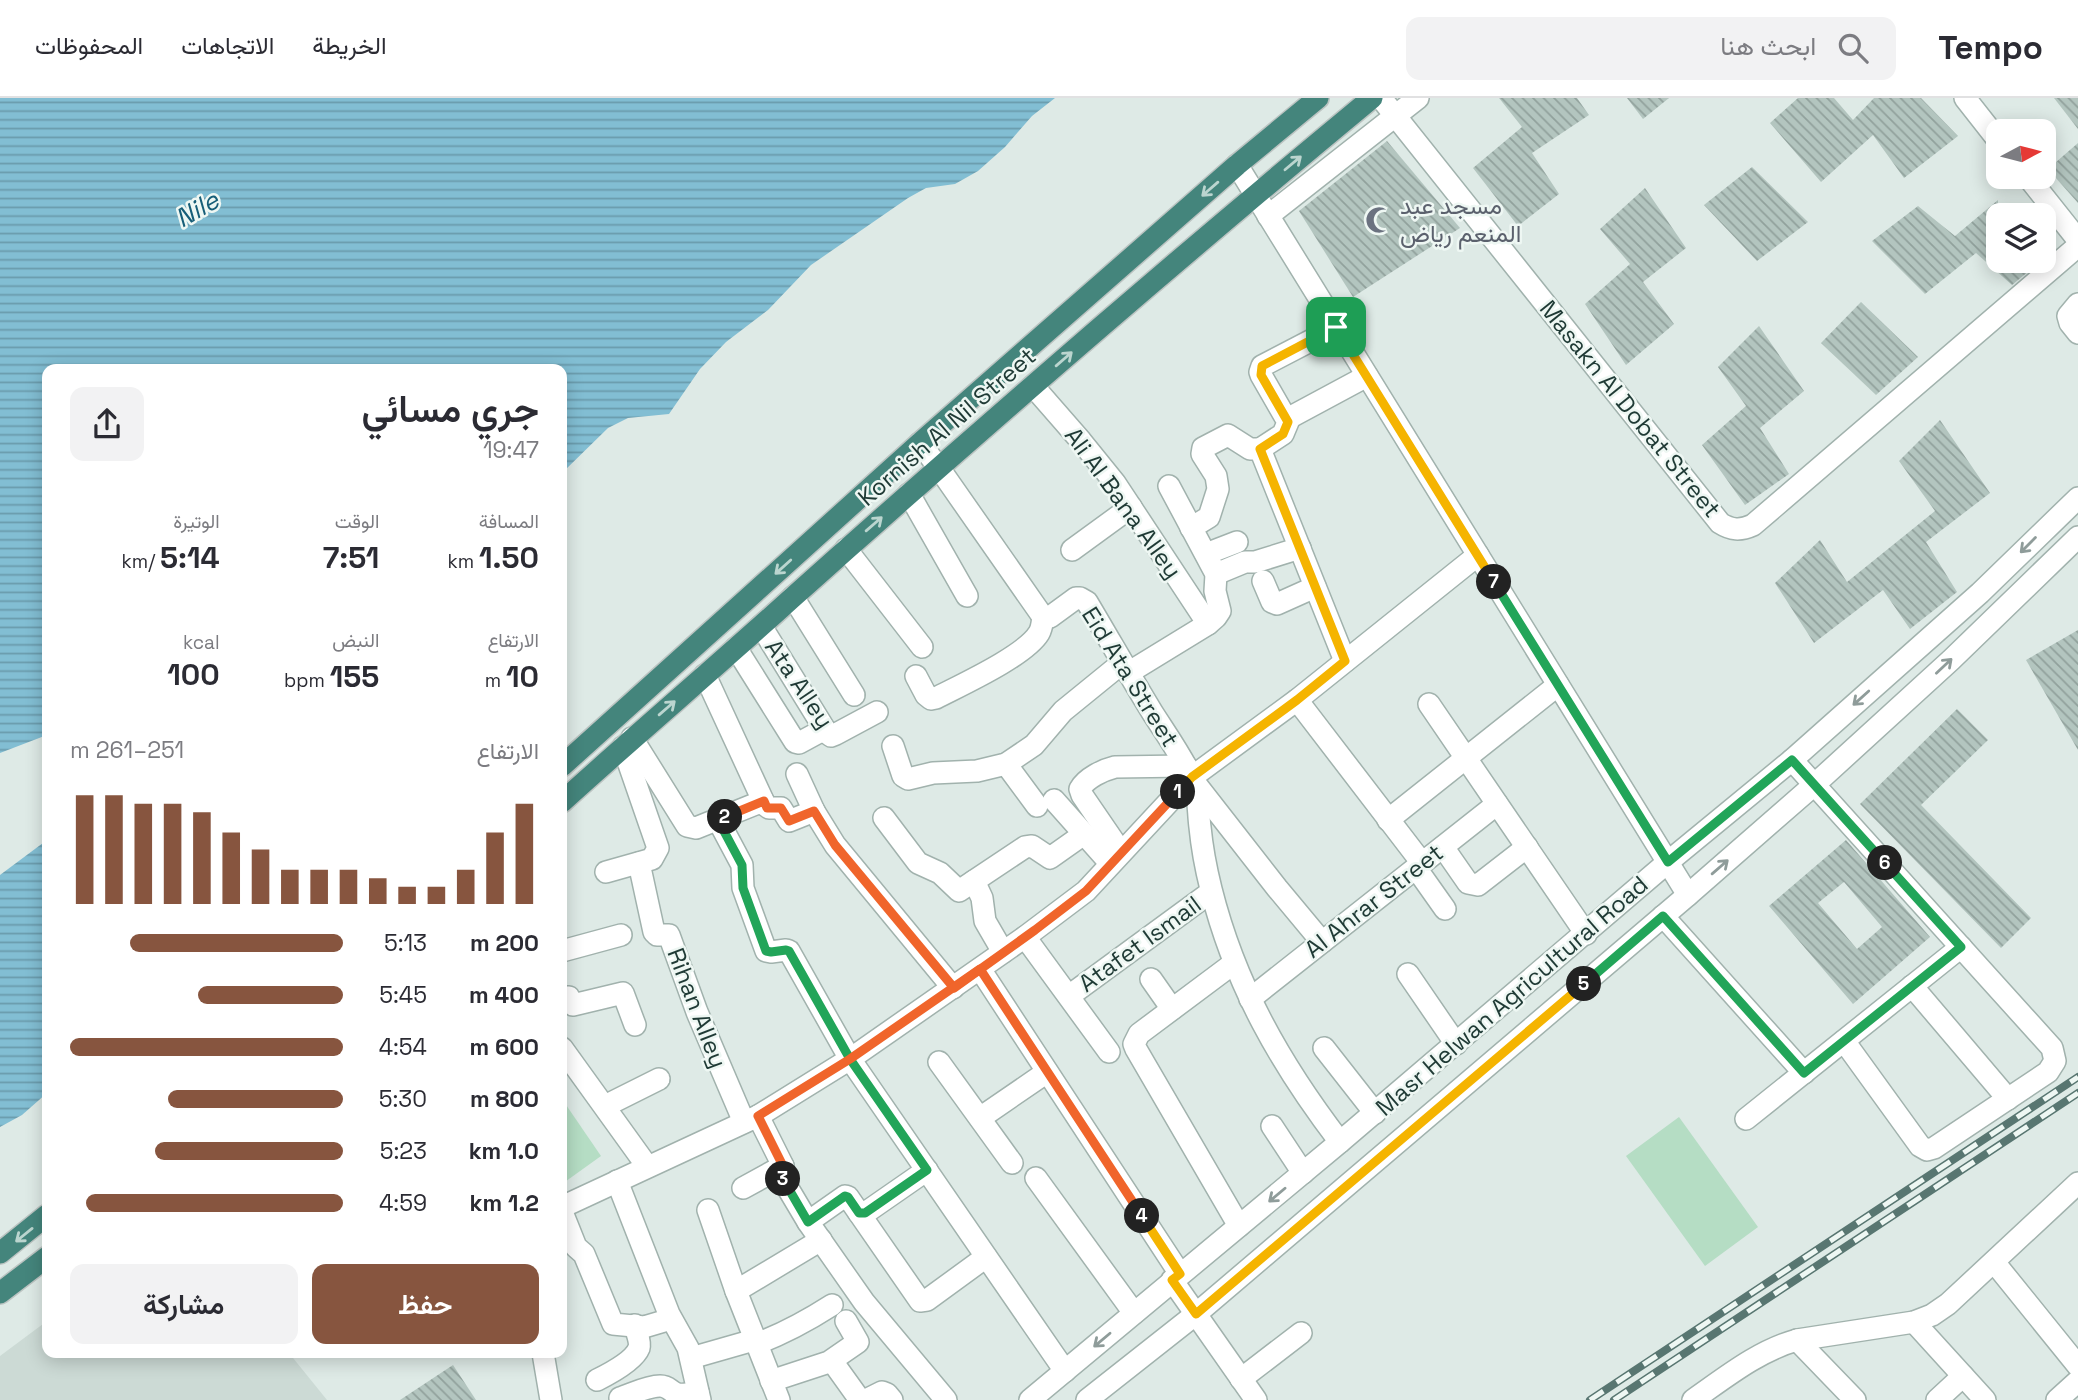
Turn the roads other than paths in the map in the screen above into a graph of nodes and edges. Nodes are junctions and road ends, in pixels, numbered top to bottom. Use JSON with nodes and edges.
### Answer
{"nodes":[{"id":1,"x":1318,"y":98,"type":"edge"},
{"id":2,"x":1373,"y":98,"type":"edge"},
{"id":3,"x":1381,"y":98,"type":"edge"},
{"id":4,"x":1418,"y":98,"type":"edge"},
{"id":5,"x":1965,"y":98,"type":"edge"},
{"id":6,"x":1397,"y":115,"type":"junction"},
{"id":7,"x":1986,"y":125,"type":"edge"},
{"id":8,"x":1237,"y":165,"type":"junction"},
{"id":9,"x":2038,"y":189,"type":"edge"},
{"id":10,"x":1255,"y":195,"type":"junction"},
{"id":11,"x":1268,"y":216,"type":"junction"},
{"id":12,"x":2078,"y":240,"type":"edge"},
{"id":13,"x":2078,"y":246,"type":"edge"},
{"id":14,"x":2078,"y":304,"type":"edge"},
{"id":15,"x":1336,"y":327,"type":"junction"},
{"id":16,"x":2078,"y":333,"type":"edge"},
{"id":17,"x":1367,"y":376,"type":"junction"},
{"id":18,"x":1033,"y":386,"type":"junction"},
{"id":19,"x":1287,"y":419,"type":"junction"},
{"id":20,"x":920,"y":443,"type":"junction"},
{"id":21,"x":1260,"y":449,"type":"junction"},
{"id":22,"x":939,"y":468,"type":"junction"},
{"id":23,"x":1168,"y":486,"type":"dead end"},
{"id":24,"x":909,"y":494,"type":"junction"},
{"id":25,"x":2078,"y":498,"type":"edge"},
{"id":26,"x":1131,"y":507,"type":"junction"},
{"id":27,"x":1191,"y":528,"type":"junction"},
{"id":28,"x":2078,"y":537,"type":"edge"},
{"id":29,"x":1237,"y":542,"type":"dead end"},
{"id":30,"x":1300,"y":548,"type":"junction"},
{"id":31,"x":846,"y":549,"type":"junction"},
{"id":32,"x":1072,"y":550,"type":"dead end"},
{"id":33,"x":1206,"y":554,"type":"junction"},
{"id":34,"x":1478,"y":555,"type":"junction"},
{"id":35,"x":1216,"y":574,"type":"junction"},
{"id":36,"x":1263,"y":581,"type":"dead end"},
{"id":37,"x":1315,"y":587,"type":"junction"},
{"id":38,"x":967,"y":596,"type":"dead end"},
{"id":39,"x":793,"y":597,"type":"junction"},
{"id":40,"x":1043,"y":617,"type":"junction"},
{"id":41,"x":1214,"y":617,"type":"junction"},
{"id":42,"x":761,"y":626,"type":"junction"},
{"id":43,"x":922,"y":647,"type":"dead end"},
{"id":44,"x":736,"y":648,"type":"junction"},
{"id":45,"x":1345,"y":661,"type":"junction"},
{"id":46,"x":1125,"y":668,"type":"junction"},
{"id":47,"x":705,"y":675,"type":"junction"},
{"id":48,"x":916,"y":676,"type":"dead end"},
{"id":49,"x":1558,"y":685,"type":"junction"},
{"id":50,"x":854,"y":695,"type":"dead end"},
{"id":51,"x":1297,"y":700,"type":"junction"},
{"id":52,"x":1429,"y":704,"type":"dead end"},
{"id":53,"x":877,"y":712,"type":"dead end"},
{"id":54,"x":823,"y":730,"type":"junction"},
{"id":55,"x":628,"y":742,"type":"junction"},
{"id":56,"x":892,"y":746,"type":"dead end"},
{"id":57,"x":1466,"y":758,"type":"junction"},
{"id":58,"x":1792,"y":760,"type":"junction"},
{"id":59,"x":567,"y":761,"type":"edge"},
{"id":60,"x":1006,"y":764,"type":"junction"},
{"id":61,"x":797,"y":774,"type":"dead end"},
{"id":62,"x":1191,"y":775,"type":"junction"},
{"id":63,"x":1814,"y":785,"type":"junction"},
{"id":64,"x":567,"y":797,"type":"edge"},
{"id":65,"x":764,"y":801,"type":"junction"},
{"id":66,"x":1497,"y":804,"type":"junction"},
{"id":67,"x":814,"y":811,"type":"junction"},
{"id":68,"x":884,"y":818,"type":"dead end"},
{"id":69,"x":718,"y":820,"type":"junction"},
{"id":70,"x":1388,"y":820,"type":"junction"},
{"id":71,"x":1084,"y":834,"type":"junction"},
{"id":72,"x":1443,"y":847,"type":"junction"},
{"id":73,"x":1527,"y":847,"type":"junction"},
{"id":74,"x":1115,"y":857,"type":"junction"},
{"id":75,"x":1668,"y":862,"type":"junction"},
{"id":76,"x":639,"y":863,"type":"junction"},
{"id":77,"x":1419,"y":866,"type":"junction"},
{"id":78,"x":606,"y":872,"type":"dead end"},
{"id":79,"x":974,"y":881,"type":"junction"},
{"id":80,"x":1211,"y":891,"type":"junction"},
{"id":81,"x":1688,"y":895,"type":"junction"},
{"id":82,"x":1445,"y":909,"type":"dead end"},
{"id":83,"x":1663,"y":916,"type":"junction"},
{"id":84,"x":1586,"y":933,"type":"junction"},
{"id":85,"x":621,"y":935,"type":"dead end"},
{"id":86,"x":1025,"y":937,"type":"junction"},
{"id":87,"x":1322,"y":942,"type":"junction"},
{"id":88,"x":1961,"y":947,"type":"junction"},
{"id":89,"x":567,"y":950,"type":"edge"},
{"id":90,"x":1003,"y":952,"type":"junction"},
{"id":91,"x":1234,"y":962,"type":"junction"},
{"id":92,"x":980,"y":969,"type":"junction"},
{"id":93,"x":1408,"y":974,"type":"dead end"},
{"id":94,"x":1151,"y":979,"type":"dead end"},
{"id":95,"x":1912,"y":986,"type":"junction"},
{"id":96,"x":954,"y":988,"type":"junction"},
{"id":97,"x":1069,"y":996,"type":"junction"},
{"id":98,"x":567,"y":997,"type":"edge"},
{"id":99,"x":1250,"y":999,"type":"junction"},
{"id":100,"x":1171,"y":1009,"type":"junction"},
{"id":101,"x":635,"y":1025,"type":"dead end"},
{"id":102,"x":1844,"y":1041,"type":"junction"},
{"id":103,"x":1456,"y":1044,"type":"junction"},
{"id":104,"x":1324,"y":1048,"type":"dead end"},
{"id":105,"x":1109,"y":1052,"type":"dead end"},
{"id":106,"x":567,"y":1055,"type":"edge"},
{"id":107,"x":850,"y":1059,"type":"junction"},
{"id":108,"x":939,"y":1062,"type":"dead end"},
{"id":109,"x":1047,"y":1072,"type":"junction"},
{"id":110,"x":1804,"y":1073,"type":"junction"},
{"id":111,"x":659,"y":1079,"type":"dead end"},
{"id":112,"x":2008,"y":1099,"type":"junction"},
{"id":113,"x":604,"y":1106,"type":"junction"},
{"id":114,"x":1375,"y":1113,"type":"junction"},
{"id":115,"x":980,"y":1118,"type":"junction"},
{"id":116,"x":751,"y":1119,"type":"junction"},
{"id":117,"x":1746,"y":1119,"type":"dead end"},
{"id":118,"x":1272,"y":1126,"type":"dead end"},
{"id":119,"x":1340,"y":1142,"type":"junction"},
{"id":120,"x":1012,"y":1163,"type":"dead end"},
{"id":121,"x":783,"y":1166,"type":"junction"},
{"id":122,"x":647,"y":1167,"type":"junction"},
{"id":123,"x":927,"y":1170,"type":"junction"},
{"id":124,"x":1303,"y":1173,"type":"junction"},
{"id":125,"x":1036,"y":1178,"type":"dead end"},
{"id":126,"x":617,"y":1181,"type":"junction"},
{"id":127,"x":743,"y":1188,"type":"dead end"},
{"id":128,"x":2075,"y":1192,"type":"edge"},
{"id":129,"x":567,"y":1207,"type":"edge"},
{"id":130,"x":708,"y":1209,"type":"dead end"},
{"id":131,"x":859,"y":1213,"type":"junction"},
{"id":132,"x":42,"y":1219,"type":"edge"},
{"id":133,"x":808,"y":1222,"type":"junction"},
{"id":134,"x":567,"y":1223,"type":"edge"},
{"id":135,"x":1239,"y":1226,"type":"junction"},
{"id":136,"x":821,"y":1240,"type":"junction"},
{"id":137,"x":0,"y":1253,"type":"edge"},
{"id":138,"x":986,"y":1257,"type":"junction"},
{"id":139,"x":42,"y":1261,"type":"edge"},
{"id":140,"x":1994,"y":1262,"type":"junction"},
{"id":141,"x":1176,"y":1277,"type":"junction"},
{"id":142,"x":736,"y":1291,"type":"junction"},
{"id":143,"x":0,"y":1293,"type":"edge"},
{"id":144,"x":1134,"y":1313,"type":"junction"},
{"id":145,"x":1196,"y":1314,"type":"junction"},
{"id":146,"x":671,"y":1319,"type":"junction"},
{"id":147,"x":1914,"y":1322,"type":"junction"},
{"id":148,"x":635,"y":1325,"type":"junction"},
{"id":149,"x":1301,"y":1334,"type":"dead end"},
{"id":150,"x":1797,"y":1340,"type":"junction"},
{"id":151,"x":755,"y":1342,"type":"junction"},
{"id":152,"x":544,"y":1358,"type":"edge"},
{"id":153,"x":691,"y":1358,"type":"junction"},
{"id":154,"x":832,"y":1361,"type":"junction"},
{"id":155,"x":2078,"y":1366,"type":"edge"},
{"id":156,"x":1065,"y":1371,"type":"junction"},
{"id":157,"x":1963,"y":1376,"type":"junction"},
{"id":158,"x":597,"y":1380,"type":"dead end"},
{"id":159,"x":1241,"y":1380,"type":"junction"},
{"id":160,"x":2078,"y":1381,"type":"edge"},
{"id":161,"x":775,"y":1391,"type":"edge"},
{"id":162,"x":699,"y":1396,"type":"edge"},
{"id":163,"x":1098,"y":1396,"type":"edge"},
{"id":164,"x":1704,"y":1397,"type":"edge"},
{"id":165,"x":620,"y":1398,"type":"dead end"},
{"id":166,"x":551,"y":1400,"type":"edge"},
{"id":167,"x":860,"y":1400,"type":"edge"},
{"id":168,"x":866,"y":1400,"type":"edge"},
{"id":169,"x":892,"y":1400,"type":"edge"},
{"id":170,"x":946,"y":1400,"type":"edge"},
{"id":171,"x":1030,"y":1400,"type":"edge"},
{"id":172,"x":1256,"y":1400,"type":"edge"},
{"id":173,"x":1856,"y":1400,"type":"edge"},
{"id":174,"x":1937,"y":1400,"type":"edge"},
{"id":175,"x":1985,"y":1400,"type":"edge"},
{"id":176,"x":2057,"y":1400,"type":"edge"}],
"edges":[{"from":1,"to":8,"type":"highway","name":"Kornish Al Nil Street"},
{"from":10,"to":2,"type":"highway","name":"Kornish Al Nil Street","one_way":true},
{"from":3,"to":6,"type":"street","name":"Masakn Al Dobat Street"},
{"from":4,"to":6,"type":"street"},
{"from":5,"to":7,"type":"street"},
{"from":6,"to":11,"type":"street"},
{"from":6,"to":13,"type":"street","name":"Masakn Al Dobat Street"},
{"from":8,"to":10,"type":"street"},
{"from":8,"to":20,"type":"highway","name":"Kornish Al Nil Street","one_way":true},
{"from":9,"to":12,"type":"street"},
{"from":10,"to":11,"type":"street"},
{"from":18,"to":10,"type":"highway","name":"Kornish Al Nil Street","one_way":true},
{"from":11,"to":15,"type":"street"},
{"from":14,"to":16,"type":"street"},
{"from":15,"to":17,"type":"street"},
{"from":15,"to":19,"type":"street"},
{"from":17,"to":19,"type":"street"},
{"from":17,"to":34,"type":"street"},
{"from":18,"to":22,"type":"highway","name":"Kornish Al Nil Street"},
{"from":18,"to":26,"type":"street","name":"Ali Al Bana Alley"},
{"from":19,"to":21,"type":"street"},
{"from":20,"to":22,"type":"street","name":"Eid Ata Street"},
{"from":20,"to":59,"type":"highway","name":"Kornish Al Nil Street","one_way":true},
{"from":21,"to":27,"type":"street"},
{"from":21,"to":30,"type":"street"},
{"from":22,"to":24,"type":"highway","name":"Kornish Al Nil Street"},
{"from":22,"to":40,"type":"street","name":"Eid Ata Street"},
{"from":23,"to":27,"type":"street"},
{"from":31,"to":24,"type":"highway","name":"Kornish Al Nil Street","one_way":true},
{"from":24,"to":38,"type":"street"},
{"from":25,"to":58,"type":"street","name":"Masr Helwan Agricultural Road","one_way":true},
{"from":26,"to":32,"type":"street"},
{"from":26,"to":41,"type":"street","name":"Ali Al Bana Alley"},
{"from":27,"to":33,"type":"street"},
{"from":63,"to":28,"type":"street","name":"Masr Helwan Agricultural Road","one_way":true},
{"from":29,"to":33,"type":"street"},
{"from":30,"to":35,"type":"street"},
{"from":30,"to":37,"type":"street"},
{"from":31,"to":39,"type":"highway","name":"Kornish Al Nil Street"},
{"from":31,"to":43,"type":"street"},
{"from":33,"to":35,"type":"street"},
{"from":34,"to":45,"type":"street"},
{"from":34,"to":49,"type":"street"},
{"from":35,"to":41,"type":"street"},
{"from":36,"to":37,"type":"street"},
{"from":37,"to":45,"type":"street"},
{"from":39,"to":42,"type":"highway","name":"Kornish Al Nil Street"},
{"from":39,"to":50,"type":"street"},
{"from":40,"to":46,"type":"street","name":"Eid Ata Street"},
{"from":40,"to":48,"type":"street"},
{"from":41,"to":46,"type":"street"},
{"from":42,"to":44,"type":"highway","name":"Kornish Al Nil Street"},
{"from":42,"to":54,"type":"street","name":"Ata Alley"},
{"from":44,"to":47,"type":"highway","name":"Kornish Al Nil Street"},
{"from":44,"to":54,"type":"street"},
{"from":45,"to":51,"type":"street"},
{"from":46,"to":60,"type":"street"},
{"from":46,"to":62,"type":"street","name":"Eid Ata Street"},
{"from":55,"to":47,"type":"highway","name":"Kornish Al Nil Street","one_way":true},
{"from":47,"to":65,"type":"street"},
{"from":49,"to":57,"type":"street"},
{"from":49,"to":75,"type":"street"},
{"from":51,"to":62,"type":"street"},
{"from":51,"to":70,"type":"street"},
{"from":52,"to":57,"type":"street"},
{"from":53,"to":54,"type":"street","name":"Ata Alley"},
{"from":55,"to":64,"type":"highway","name":"Kornish Al Nil Street"},
{"from":55,"to":69,"type":"street"},
{"from":55,"to":76,"type":"street"},
{"from":56,"to":60,"type":"street"},
{"from":57,"to":66,"type":"street"},
{"from":57,"to":70,"type":"street"},
{"from":58,"to":63,"type":"street"},
{"from":58,"to":75,"type":"street","name":"Masr Helwan Agricultural Road"},
{"from":60,"to":71,"type":"street"},
{"from":61,"to":67,"type":"street"},
{"from":62,"to":74,"type":"street"},
{"from":62,"to":74,"type":"street"},
{"from":62,"to":80,"type":"street","name":"Eid Ata Street"},
{"from":62,"to":87,"type":"street"},
{"from":81,"to":63,"type":"street","name":"Masr Helwan Agricultural Road","one_way":true},
{"from":63,"to":88,"type":"street"},
{"from":65,"to":67,"type":"street"},
{"from":65,"to":69,"type":"street"},
{"from":66,"to":72,"type":"street","name":"Al Ahrar Street"},
{"from":66,"to":73,"type":"street"},
{"from":67,"to":96,"type":"street"},
{"from":68,"to":79,"type":"street"},
{"from":69,"to":107,"type":"street"},
{"from":70,"to":77,"type":"street"},
{"from":71,"to":74,"type":"street"},
{"from":71,"to":79,"type":"street"},
{"from":72,"to":73,"type":"street"},
{"from":72,"to":77,"type":"street","name":"Al Ahrar Street"},
{"from":73,"to":84,"type":"street"},
{"from":74,"to":86,"type":"street"},
{"from":75,"to":81,"type":"street"},
{"from":75,"to":84,"type":"street","name":"Masr Helwan Agricultural Road"},
{"from":76,"to":78,"type":"street"},
{"from":76,"to":116,"type":"street","name":"Rihan Alley"},
{"from":77,"to":82,"type":"street"},
{"from":77,"to":87,"type":"street","name":"Al Ahrar Street"},
{"from":79,"to":90,"type":"street"},
{"from":80,"to":91,"type":"street","name":"Eid Ata Street"},
{"from":80,"to":97,"type":"street","name":"Atafet Ismail"},
{"from":81,"to":83,"type":"street","name":"Masr Helwan Agricultural Road"},
{"from":83,"to":110,"type":"street"},
{"from":83,"to":145,"type":"street","name":"Masr Helwan Agricultural Road"},
{"from":84,"to":103,"type":"street","name":"Masr Helwan Agricultural Road"},
{"from":85,"to":89,"type":"street"},
{"from":86,"to":90,"type":"street"},
{"from":86,"to":97,"type":"street"},
{"from":87,"to":99,"type":"street","name":"Al Ahrar Street"},
{"from":88,"to":95,"type":"street"},
{"from":88,"to":112,"type":"street"},
{"from":90,"to":92,"type":"street"},
{"from":91,"to":99,"type":"street","name":"Eid Ata Street"},
{"from":91,"to":100,"type":"street"},
{"from":92,"to":96,"type":"street"},
{"from":92,"to":109,"type":"street"},
{"from":93,"to":103,"type":"street"},
{"from":94,"to":100,"type":"street"},
{"from":95,"to":102,"type":"street"},
{"from":95,"to":112,"type":"street"},
{"from":96,"to":107,"type":"street"},
{"from":97,"to":105,"type":"street"},
{"from":98,"to":101,"type":"street"},
{"from":99,"to":119,"type":"street","name":"Eid Ata Street"},
{"from":100,"to":135,"type":"street"},
{"from":102,"to":110,"type":"street"},
{"from":102,"to":112,"type":"street"},
{"from":103,"to":114,"type":"street","name":"Masr Helwan Agricultural Road"},
{"from":104,"to":114,"type":"street"},
{"from":106,"to":113,"type":"street"},
{"from":107,"to":116,"type":"street"},
{"from":107,"to":123,"type":"street"},
{"from":108,"to":115,"type":"street"},
{"from":109,"to":115,"type":"street"},
{"from":109,"to":141,"type":"street"},
{"from":110,"to":117,"type":"street"},
{"from":111,"to":113,"type":"street"},
{"from":113,"to":122,"type":"street"},
{"from":114,"to":119,"type":"street","name":"Masr Helwan Agricultural Road"},
{"from":115,"to":120,"type":"street"},
{"from":116,"to":121,"type":"street"},
{"from":116,"to":122,"type":"street"},
{"from":118,"to":124,"type":"street"},
{"from":119,"to":124,"type":"street","name":"Masr Helwan Agricultural Road"},
{"from":121,"to":127,"type":"street"},
{"from":121,"to":133,"type":"street"},
{"from":122,"to":126,"type":"street"},
{"from":123,"to":131,"type":"street"},
{"from":123,"to":138,"type":"street"},
{"from":124,"to":135,"type":"street","name":"Masr Helwan Agricultural Road","one_way":true},
{"from":125,"to":144,"type":"street"},
{"from":126,"to":129,"type":"street"},
{"from":126,"to":146,"type":"street"},
{"from":128,"to":140,"type":"street"},
{"from":130,"to":142,"type":"street"},
{"from":131,"to":133,"type":"street"},
{"from":131,"to":138,"type":"street"},
{"from":132,"to":137,"type":"highway","one_way":true},
{"from":133,"to":136,"type":"street"},
{"from":134,"to":148,"type":"street"},
{"from":135,"to":141,"type":"street","name":"Masr Helwan Agricultural Road"},
{"from":136,"to":142,"type":"street"},
{"from":136,"to":170,"type":"street"},
{"from":138,"to":156,"type":"street"},
{"from":139,"to":143,"type":"highway"},
{"from":140,"to":147,"type":"street"},
{"from":140,"to":155,"type":"street"},
{"from":141,"to":144,"type":"street","name":"Masr Helwan Agricultural Road"},
{"from":141,"to":145,"type":"street"},
{"from":142,"to":151,"type":"street"},
{"from":144,"to":156,"type":"street","name":"Masr Helwan Agricultural Road","one_way":true},
{"from":145,"to":159,"type":"street"},
{"from":145,"to":163,"type":"street","name":"Masr Helwan Agricultural Road"},
{"from":146,"to":148,"type":"street"},
{"from":146,"to":153,"type":"street"},
{"from":147,"to":150,"type":"street"},
{"from":147,"to":157,"type":"street"},
{"from":148,"to":158,"type":"street"},
{"from":149,"to":159,"type":"street"},
{"from":150,"to":164,"type":"street"},
{"from":150,"to":173,"type":"street"},
{"from":151,"to":153,"type":"street"},
{"from":151,"to":154,"type":"street"},
{"from":151,"to":161,"type":"street"},
{"from":152,"to":166,"type":"street"},
{"from":153,"to":162,"type":"street"},
{"from":154,"to":161,"type":"street"},
{"from":154,"to":167,"type":"street"},
{"from":156,"to":171,"type":"street","name":"Masr Helwan Agricultural Road"},
{"from":157,"to":174,"type":"street"},
{"from":157,"to":175,"type":"street"},
{"from":159,"to":172,"type":"street"},
{"from":160,"to":176,"type":"street"},
{"from":162,"to":165,"type":"street"},
{"from":168,"to":169,"type":"street"}]}
